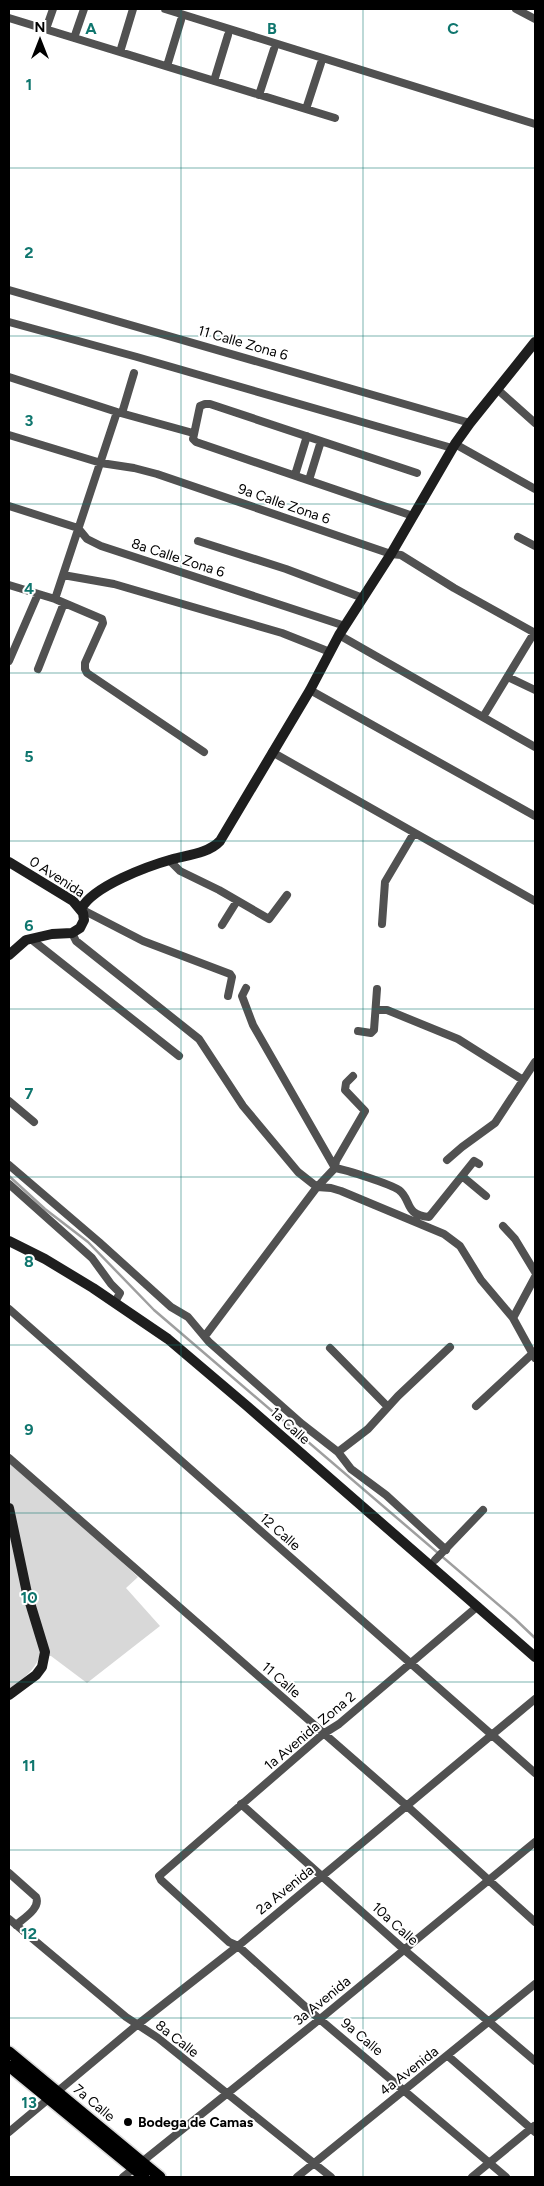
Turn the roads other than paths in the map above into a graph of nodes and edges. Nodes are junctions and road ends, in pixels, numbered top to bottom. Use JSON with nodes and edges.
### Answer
{"nodes":[{"id":1,"x":53,"y":9,"type":"edge"},
{"id":2,"x":84,"y":9,"type":"edge"},
{"id":3,"x":133,"y":9,"type":"edge"},
{"id":4,"x":165,"y":9,"type":"edge"},
{"id":5,"x":516,"y":9,"type":"edge"},
{"id":6,"x":9,"y":18,"type":"edge"},
{"id":7,"x":535,"y":19,"type":"edge"},
{"id":8,"x":181,"y":20,"type":"dead end"},
{"id":9,"x":46,"y":29,"type":"junction"},
{"id":10,"x":228,"y":35,"type":"dead end"},
{"id":11,"x":74,"y":38,"type":"junction"},
{"id":12,"x":274,"y":49,"type":"dead end"},
{"id":13,"x":120,"y":52,"type":"junction"},
{"id":14,"x":321,"y":63,"type":"dead end"},
{"id":15,"x":167,"y":66,"type":"junction"},
{"id":16,"x":214,"y":80,"type":"junction"},
{"id":17,"x":259,"y":95,"type":"junction"},
{"id":18,"x":306,"y":109,"type":"junction"},
{"id":19,"x":336,"y":118,"type":"dead end"},
{"id":20,"x":535,"y":124,"type":"edge"},
{"id":21,"x":9,"y":290,"type":"edge"},
{"id":22,"x":9,"y":322,"type":"edge"},
{"id":23,"x":535,"y":343,"type":"edge"},
{"id":24,"x":134,"y":373,"type":"dead end"},
{"id":25,"x":9,"y":377,"type":"edge"},
{"id":26,"x":497,"y":389,"type":"junction"},
{"id":27,"x":120,"y":413,"type":"junction"},
{"id":28,"x":470,"y":423,"type":"junction"},
{"id":29,"x":535,"y":423,"type":"edge"},
{"id":30,"x":9,"y":435,"type":"edge"},
{"id":31,"x":193,"y":436,"type":"junction"},
{"id":32,"x":307,"y":436,"type":"junction"},
{"id":33,"x":320,"y":441,"type":"junction"},
{"id":34,"x":454,"y":446,"type":"junction"},
{"id":35,"x":100,"y":462,"type":"junction"},
{"id":36,"x":418,"y":473,"type":"dead end"},
{"id":37,"x":295,"y":475,"type":"junction"},
{"id":38,"x":309,"y":480,"type":"junction"},
{"id":39,"x":535,"y":489,"type":"edge"},
{"id":40,"x":9,"y":506,"type":"edge"},
{"id":41,"x":413,"y":516,"type":"junction"},
{"id":42,"x":78,"y":528,"type":"junction"},
{"id":43,"x":518,"y":537,"type":"dead end"},
{"id":44,"x":198,"y":540,"type":"dead end"},
{"id":45,"x":535,"y":546,"type":"edge"},
{"id":46,"x":391,"y":554,"type":"junction"},
{"id":47,"x":63,"y":575,"type":"junction"},
{"id":48,"x":9,"y":585,"type":"edge"},
{"id":49,"x":38,"y":594,"type":"junction"},
{"id":50,"x":363,"y":598,"type":"junction"},
{"id":51,"x":55,"y":599,"type":"junction"},
{"id":52,"x":64,"y":603,"type":"junction"},
{"id":53,"x":342,"y":631,"type":"junction"},
{"id":54,"x":535,"y":633,"type":"edge"},
{"id":55,"x":330,"y":652,"type":"junction"},
{"id":56,"x":9,"y":660,"type":"edge"},
{"id":57,"x":38,"y":669,"type":"dead end"},
{"id":58,"x":508,"y":677,"type":"junction"},
{"id":59,"x":310,"y":690,"type":"junction"},
{"id":60,"x":535,"y":690,"type":"edge"},
{"id":61,"x":483,"y":717,"type":"junction"},
{"id":62,"x":535,"y":747,"type":"edge"},
{"id":63,"x":204,"y":752,"type":"dead end"},
{"id":64,"x":272,"y":752,"type":"junction"},
{"id":65,"x":535,"y":816,"type":"edge"},
{"id":66,"x":414,"y":832,"type":"junction"},
{"id":67,"x":169,"y":860,"type":"junction"},
{"id":68,"x":9,"y":862,"type":"edge"},
{"id":69,"x":287,"y":895,"type":"dead end"},
{"id":70,"x":237,"y":901,"type":"junction"},
{"id":71,"x":535,"y":901,"type":"edge"},
{"id":72,"x":81,"y":909,"type":"junction"},
{"id":73,"x":382,"y":924,"type":"dead end"},
{"id":74,"x":222,"y":925,"type":"dead end"},
{"id":75,"x":72,"y":933,"type":"junction"},
{"id":76,"x":31,"y":939,"type":"junction"},
{"id":77,"x":9,"y":955,"type":"edge"},
{"id":78,"x":246,"y":988,"type":"dead end"},
{"id":79,"x":378,"y":989,"type":"dead end"},
{"id":80,"x":228,"y":996,"type":"dead end"},
{"id":81,"x":376,"y":1010,"type":"junction"},
{"id":82,"x":358,"y":1031,"type":"dead end"},
{"id":83,"x":179,"y":1056,"type":"dead end"},
{"id":84,"x":535,"y":1062,"type":"edge"},
{"id":85,"x":353,"y":1076,"type":"dead end"},
{"id":86,"x":523,"y":1080,"type":"junction"},
{"id":87,"x":9,"y":1101,"type":"edge"},
{"id":88,"x":34,"y":1122,"type":"dead end"},
{"id":89,"x":447,"y":1160,"type":"dead end"},
{"id":90,"x":479,"y":1164,"type":"dead end"},
{"id":91,"x":9,"y":1165,"type":"edge"},
{"id":92,"x":335,"y":1168,"type":"junction"},
{"id":93,"x":462,"y":1176,"type":"junction"},
{"id":94,"x":9,"y":1184,"type":"edge"},
{"id":95,"x":317,"y":1188,"type":"junction"},
{"id":96,"x":486,"y":1196,"type":"dead end"},
{"id":97,"x":503,"y":1226,"type":"dead end"},
{"id":98,"x":9,"y":1241,"type":"edge"},
{"id":99,"x":535,"y":1272,"type":"edge"},
{"id":100,"x":535,"y":1277,"type":"edge"},
{"id":101,"x":115,"y":1302,"type":"junction"},
{"id":102,"x":9,"y":1309,"type":"edge"},
{"id":103,"x":513,"y":1318,"type":"junction"},
{"id":104,"x":205,"y":1336,"type":"junction"},
{"id":105,"x":450,"y":1347,"type":"dead end"},
{"id":106,"x":330,"y":1348,"type":"dead end"},
{"id":107,"x":534,"y":1356,"type":"edge"},
{"id":108,"x":476,"y":1406,"type":"dead end"},
{"id":109,"x":388,"y":1407,"type":"junction"},
{"id":110,"x":338,"y":1452,"type":"junction"},
{"id":111,"x":9,"y":1458,"type":"edge"},
{"id":112,"x":9,"y":1508,"type":"edge"},
{"id":113,"x":483,"y":1510,"type":"dead end"},
{"id":114,"x":444,"y":1551,"type":"junction"},
{"id":115,"x":436,"y":1560,"type":"dead end"},
{"id":116,"x":478,"y":1606,"type":"junction"},
{"id":117,"x":535,"y":1657,"type":"edge"},
{"id":118,"x":410,"y":1664,"type":"junction"},
{"id":119,"x":9,"y":1695,"type":"edge"},
{"id":120,"x":535,"y":1699,"type":"edge"},
{"id":121,"x":323,"y":1734,"type":"junction"},
{"id":122,"x":492,"y":1735,"type":"junction"},
{"id":123,"x":535,"y":1774,"type":"edge"},
{"id":124,"x":241,"y":1804,"type":"junction"},
{"id":125,"x":407,"y":1806,"type":"junction"},
{"id":126,"x":535,"y":1842,"type":"edge"},
{"id":127,"x":9,"y":1873,"type":"edge"},
{"id":128,"x":159,"y":1876,"type":"joint"},
{"id":129,"x":323,"y":1876,"type":"junction"},
{"id":130,"x":489,"y":1880,"type":"junction"},
{"id":131,"x":9,"y":1919,"type":"edge"},
{"id":132,"x":535,"y":1922,"type":"edge"},
{"id":133,"x":16,"y":1925,"type":"junction"},
{"id":134,"x":238,"y":1946,"type":"junction"},
{"id":135,"x":404,"y":1949,"type":"junction"},
{"id":136,"x":535,"y":1984,"type":"edge"},
{"id":137,"x":320,"y":2019,"type":"junction"},
{"id":138,"x":489,"y":2022,"type":"junction"},
{"id":139,"x":138,"y":2025,"type":"junction"},
{"id":140,"x":9,"y":2052,"type":"edge"},
{"id":141,"x":448,"y":2056,"type":"junction"},
{"id":142,"x":535,"y":2061,"type":"edge"},
{"id":143,"x":9,"y":2066,"type":"edge"},
{"id":144,"x":405,"y":2090,"type":"junction"},
{"id":145,"x":226,"y":2094,"type":"junction"},
{"id":146,"x":53,"y":2095,"type":"junction"},
{"id":147,"x":534,"y":2128,"type":"edge"},
{"id":148,"x":9,"y":2132,"type":"edge"},
{"id":149,"x":490,"y":2163,"type":"junction"},
{"id":150,"x":313,"y":2164,"type":"junction"},
{"id":151,"x":138,"y":2165,"type":"junction"},
{"id":152,"x":123,"y":2177,"type":"edge"},
{"id":153,"x":144,"y":2177,"type":"edge"},
{"id":154,"x":160,"y":2177,"type":"edge"},
{"id":155,"x":298,"y":2177,"type":"edge"},
{"id":156,"x":331,"y":2177,"type":"edge"},
{"id":157,"x":472,"y":2177,"type":"edge"},
{"id":158,"x":506,"y":2177,"type":"edge"}],
"edges":[{"from":1,"to":9,"type":"street"},
{"from":2,"to":11,"type":"street"},
{"from":3,"to":13,"type":"street"},
{"from":4,"to":20,"type":"street"},
{"from":5,"to":7,"type":"street"},
{"from":6,"to":9,"type":"street"},
{"from":8,"to":15,"type":"street"},
{"from":9,"to":11,"type":"street"},
{"from":10,"to":16,"type":"street"},
{"from":11,"to":13,"type":"street"},
{"from":12,"to":17,"type":"street"},
{"from":13,"to":15,"type":"street"},
{"from":14,"to":18,"type":"street"},
{"from":15,"to":16,"type":"street"},
{"from":16,"to":17,"type":"street"},
{"from":17,"to":18,"type":"street"},
{"from":18,"to":19,"type":"street"},
{"from":21,"to":28,"type":"street","name":"11 Calle Zona 6"},
{"from":22,"to":34,"type":"street"},
{"from":23,"to":26,"type":"street"},
{"from":24,"to":27,"type":"street"},
{"from":25,"to":27,"type":"street"},
{"from":26,"to":28,"type":"street"},
{"from":26,"to":29,"type":"street"},
{"from":27,"to":31,"type":"street"},
{"from":27,"to":35,"type":"street"},
{"from":28,"to":34,"type":"street"},
{"from":30,"to":35,"type":"street","name":"9a Calle Zona 6"},
{"from":31,"to":32,"type":"street"},
{"from":31,"to":37,"type":"street"},
{"from":32,"to":33,"type":"street"},
{"from":32,"to":37,"type":"street"},
{"from":33,"to":36,"type":"street"},
{"from":33,"to":38,"type":"street"},
{"from":34,"to":39,"type":"street"},
{"from":34,"to":41,"type":"street"},
{"from":35,"to":42,"type":"street"},
{"from":35,"to":46,"type":"street","name":"9a Calle Zona 6"},
{"from":37,"to":38,"type":"street"},
{"from":38,"to":41,"type":"street"},
{"from":40,"to":42,"type":"street","name":"8a Calle Zona 6"},
{"from":41,"to":46,"type":"street"},
{"from":42,"to":47,"type":"street"},
{"from":42,"to":53,"type":"street","name":"8a Calle Zona 6"},
{"from":43,"to":45,"type":"street"},
{"from":44,"to":50,"type":"street"},
{"from":46,"to":50,"type":"street"},
{"from":46,"to":54,"type":"street","name":"9a Calle Zona 6"},
{"from":47,"to":51,"type":"street"},
{"from":47,"to":55,"type":"street"},
{"from":48,"to":49,"type":"street"},
{"from":49,"to":51,"type":"street"},
{"from":49,"to":56,"type":"street"},
{"from":50,"to":53,"type":"street"},
{"from":51,"to":52,"type":"street"},
{"from":52,"to":57,"type":"street"},
{"from":52,"to":63,"type":"street"},
{"from":53,"to":55,"type":"street"},
{"from":53,"to":61,"type":"street","name":"8a Calle Zona 6"},
{"from":54,"to":58,"type":"street"},
{"from":55,"to":59,"type":"street"},
{"from":58,"to":60,"type":"street"},
{"from":58,"to":61,"type":"street"},
{"from":59,"to":64,"type":"street"},
{"from":59,"to":65,"type":"street"},
{"from":61,"to":62,"type":"street","name":"8a Calle Zona 6"},
{"from":64,"to":66,"type":"street"},
{"from":64,"to":67,"type":"street"},
{"from":66,"to":71,"type":"street"},
{"from":66,"to":73,"type":"street"},
{"from":67,"to":70,"type":"street"},
{"from":67,"to":72,"type":"street"},
{"from":68,"to":72,"type":"street","name":"0 Avenida"},
{"from":69,"to":70,"type":"street"},
{"from":70,"to":74,"type":"street"},
{"from":72,"to":75,"type":"street","name":"0 Avenida"},
{"from":72,"to":80,"type":"street"},
{"from":75,"to":76,"type":"street"},
{"from":75,"to":95,"type":"street"},
{"from":76,"to":77,"type":"street"},
{"from":76,"to":83,"type":"street"},
{"from":78,"to":92,"type":"street"},
{"from":79,"to":81,"type":"street"},
{"from":81,"to":82,"type":"street"},
{"from":81,"to":86,"type":"street"},
{"from":84,"to":86,"type":"street"},
{"from":85,"to":92,"type":"street"},
{"from":86,"to":89,"type":"street"},
{"from":87,"to":88,"type":"street"},
{"from":90,"to":93,"type":"street"},
{"from":91,"to":104,"type":"street"},
{"from":92,"to":93,"type":"street"},
{"from":92,"to":95,"type":"street"},
{"from":93,"to":96,"type":"street"},
{"from":94,"to":101,"type":"street"},
{"from":95,"to":103,"type":"street"},
{"from":95,"to":104,"type":"street"},
{"from":97,"to":99,"type":"street"},
{"from":98,"to":101,"type":"street","name":"1a Calle"},
{"from":100,"to":103,"type":"street"},
{"from":101,"to":116,"type":"street","name":"1a Calle"},
{"from":102,"to":118,"type":"street","name":"12 Calle"},
{"from":103,"to":107,"type":"street"},
{"from":104,"to":110,"type":"street"},
{"from":105,"to":109,"type":"street"},
{"from":106,"to":109,"type":"street"},
{"from":107,"to":108,"type":"street"},
{"from":109,"to":110,"type":"street"},
{"from":110,"to":114,"type":"street"},
{"from":111,"to":121,"type":"street","name":"11 Calle"},
{"from":112,"to":119,"type":"street"},
{"from":113,"to":114,"type":"street"},
{"from":114,"to":115,"type":"street"},
{"from":116,"to":117,"type":"street","name":"1a Calle"},
{"from":116,"to":118,"type":"street","name":"1a Avenida Zona 2"},
{"from":118,"to":121,"type":"street","name":"1a Avenida Zona 2"},
{"from":118,"to":122,"type":"street","name":"12 Calle"},
{"from":120,"to":122,"type":"street","name":"2a Avenida"},
{"from":121,"to":124,"type":"street","name":"1a Avenida Zona 2"},
{"from":121,"to":125,"type":"street","name":"11 Calle"},
{"from":122,"to":123,"type":"street","name":"12 Calle"},
{"from":122,"to":125,"type":"street","name":"2a Avenida"},
{"from":124,"to":128,"type":"street","name":"1a Avenida Zona 2"},
{"from":124,"to":129,"type":"street","name":"10a Calle"},
{"from":125,"to":129,"type":"street","name":"2a Avenida"},
{"from":125,"to":130,"type":"street","name":"11 Calle"},
{"from":126,"to":130,"type":"street","name":"3a Avenida"},
{"from":127,"to":133,"type":"street"},
{"from":128,"to":134,"type":"street","name":"9a Calle"},
{"from":129,"to":134,"type":"street","name":"2a Avenida"},
{"from":129,"to":135,"type":"street","name":"10a Calle"},
{"from":130,"to":132,"type":"street","name":"11 Calle"},
{"from":130,"to":135,"type":"street","name":"3a Avenida"},
{"from":131,"to":133,"type":"street","name":"8a Calle"},
{"from":133,"to":139,"type":"street","name":"8a Calle"},
{"from":134,"to":137,"type":"street","name":"9a Calle"},
{"from":134,"to":139,"type":"street","name":"2a Avenida"},
{"from":135,"to":137,"type":"street","name":"3a Avenida"},
{"from":135,"to":138,"type":"street","name":"10a Calle"},
{"from":136,"to":138,"type":"street","name":"4a Avenida"},
{"from":137,"to":144,"type":"street","name":"9a Calle"},
{"from":137,"to":145,"type":"street","name":"3a Avenida"},
{"from":138,"to":141,"type":"street","name":"4a Avenida"},
{"from":138,"to":142,"type":"street","name":"10a Calle"},
{"from":139,"to":145,"type":"street","name":"8a Calle"},
{"from":139,"to":146,"type":"street","name":"2a Avenida"},
{"from":140,"to":146,"type":"main road","name":"7a Calle"},
{"from":141,"to":144,"type":"street","name":"4a Avenida"},
{"from":141,"to":147,"type":"street"},
{"from":143,"to":146,"type":"main road","name":"7a Calle"},
{"from":144,"to":149,"type":"street","name":"9a Calle"},
{"from":144,"to":150,"type":"street","name":"4a Avenida"},
{"from":145,"to":150,"type":"street","name":"8a Calle"},
{"from":145,"to":151,"type":"street","name":"3a Avenida"},
{"from":146,"to":148,"type":"street"},
{"from":146,"to":151,"type":"main road","name":"7a Calle"},
{"from":147,"to":149,"type":"street"},
{"from":149,"to":157,"type":"street"},
{"from":149,"to":158,"type":"street","name":"9a Calle"},
{"from":150,"to":155,"type":"street","name":"4a Avenida"},
{"from":150,"to":156,"type":"street","name":"8a Calle"},
{"from":151,"to":152,"type":"street","name":"3a Avenida"},
{"from":151,"to":153,"type":"main road","name":"7a Calle"},
{"from":151,"to":154,"type":"main road","name":"7a Calle"}]}
